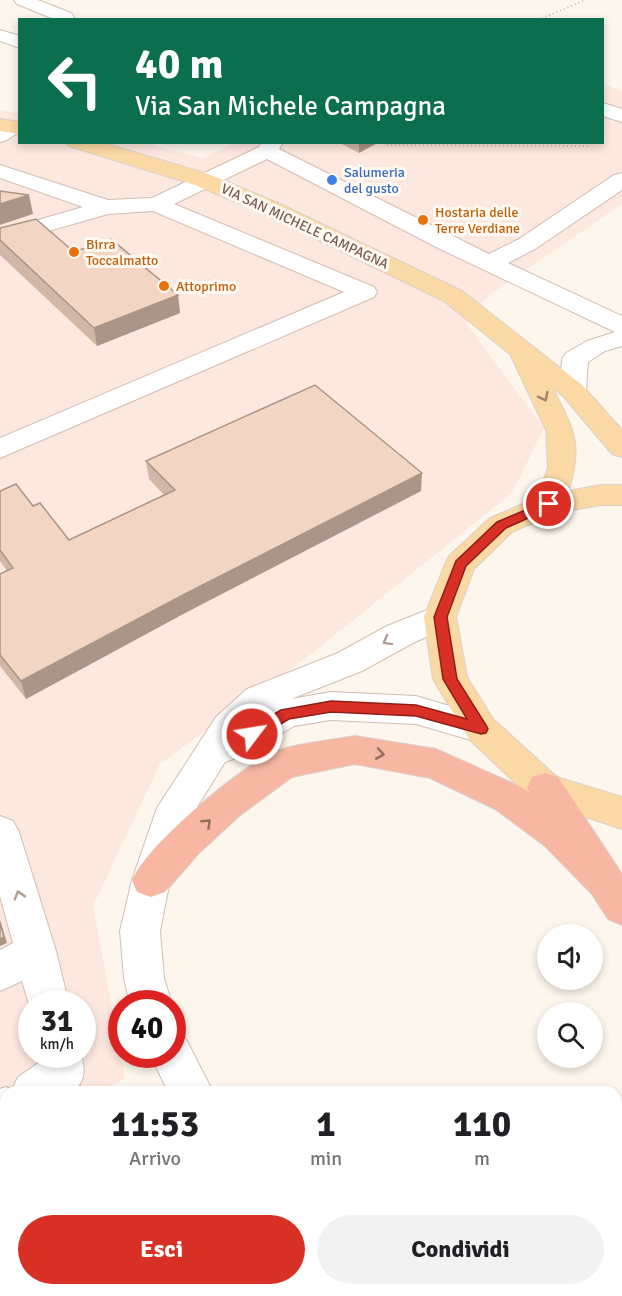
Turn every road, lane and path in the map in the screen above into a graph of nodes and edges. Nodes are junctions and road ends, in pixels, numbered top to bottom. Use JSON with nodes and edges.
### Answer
{"nodes":[{"id":1,"x":23,"y":0,"type":"edge"},
{"id":2,"x":585,"y":0,"type":"edge"},
{"id":3,"x":65,"y":17,"type":"dead end"},
{"id":4,"x":543,"y":18,"type":"edge"},
{"id":5,"x":0,"y":35,"type":"edge"},
{"id":6,"x":18,"y":41,"type":"edge"},
{"id":7,"x":604,"y":109,"type":"edge"},
{"id":8,"x":622,"y":116,"type":"edge"},
{"id":9,"x":83,"y":144,"type":"edge"},
{"id":10,"x":387,"y":145,"type":"dead end"},
{"id":11,"x":589,"y":146,"type":"dead end"},
{"id":12,"x":270,"y":147,"type":"edge"},
{"id":13,"x":0,"y":171,"type":"edge"},
{"id":14,"x":203,"y":180,"type":"junction"},
{"id":15,"x":622,"y":180,"type":"edge"},
{"id":16,"x":156,"y":204,"type":"junction"},
{"id":17,"x":106,"y":207,"type":"junction"},
{"id":18,"x":0,"y":238,"type":"edge"},
{"id":19,"x":492,"y":263,"type":"junction"},
{"id":20,"x":590,"y":312,"type":"junction"},
{"id":21,"x":622,"y":326,"type":"edge"},
{"id":22,"x":622,"y":338,"type":"edge"},
{"id":23,"x":517,"y":345,"type":"junction"},
{"id":24,"x":575,"y":359,"type":"junction"},
{"id":25,"x":573,"y":391,"type":"junction"},
{"id":26,"x":622,"y":448,"type":"edge"},
{"id":27,"x":0,"y":449,"type":"edge"},
{"id":28,"x":622,"y":495,"type":"edge"},
{"id":29,"x":549,"y":504,"type":"junction"},
{"id":30,"x":440,"y":617,"type":"junction"},
{"id":31,"x":481,"y":729,"type":"junction"},
{"id":32,"x":209,"y":753,"type":"junction"},
{"id":33,"x":545,"y":788,"type":"junction"},
{"id":34,"x":622,"y":813,"type":"edge"},
{"id":35,"x":0,"y":832,"type":"edge"},
{"id":36,"x":151,"y":880,"type":"junction"},
{"id":37,"x":614,"y":894,"type":"edge"},
{"id":38,"x":36,"y":951,"type":"junction"},
{"id":39,"x":0,"y":972,"type":"edge"},
{"id":40,"x":45,"y":990,"type":"edge"},
{"id":41,"x":147,"y":990,"type":"edge"},
{"id":42,"x":63,"y":1068,"type":"edge"},
{"id":43,"x":178,"y":1068,"type":"edge"},
{"id":44,"x":42,"y":1086,"type":"edge"},
{"id":45,"x":188,"y":1086,"type":"edge"}],
"edges":[{"from":1,"to":3,"type":"street"},
{"from":2,"to":4,"type":"path"},
{"from":5,"to":6,"type":"street"},
{"from":7,"to":8,"type":"street"},
{"from":9,"to":14,"type":"main road","name":"VIA SAN MICHELE CAMPAGNA"},
{"from":10,"to":11,"type":"path"},
{"from":12,"to":14,"type":"street"},
{"from":12,"to":19,"type":"street"},
{"from":13,"to":17,"type":"street"},
{"from":14,"to":16,"type":"street"},
{"from":14,"to":23,"type":"main road","name":"VIA SAN MICHELE CAMPAGNA"},
{"from":15,"to":19,"type":"street"},
{"from":16,"to":17,"type":"street"},
{"from":16,"to":27,"type":"street"},
{"from":17,"to":18,"type":"street"},
{"from":19,"to":20,"type":"street"},
{"from":20,"to":21,"type":"street"},
{"from":20,"to":24,"type":"street"},
{"from":22,"to":24,"type":"street"},
{"from":23,"to":25,"type":"main road","name":"VIA SAN MICHELE CAMPAGNA"},
{"from":23,"to":29,"type":"main road","name":"VIA SAN MICHELE CAMPAGNA","one_way":true},
{"from":24,"to":25,"type":"street"},
{"from":25,"to":26,"type":"main road","name":"VIA SAN MICHELE CAMPAGNA"},
{"from":28,"to":29,"type":"main road"},
{"from":29,"to":30,"type":"main road"},
{"from":30,"to":31,"type":"main road"},
{"from":30,"to":32,"type":"street","one_way":true},
{"from":31,"to":32,"type":"street"},
{"from":31,"to":33,"type":"main road"},
{"from":32,"to":36,"type":"street"},
{"from":33,"to":34,"type":"main road"},
{"from":33,"to":37,"type":"highway"},
{"from":38,"to":35,"type":"street","one_way":true},
{"from":36,"to":37,"type":"highway","one_way":true},
{"from":36,"to":41,"type":"street"},
{"from":38,"to":39,"type":"street"},
{"from":38,"to":40,"type":"street"},
{"from":42,"to":44,"type":"street"},
{"from":43,"to":45,"type":"street"}]}
